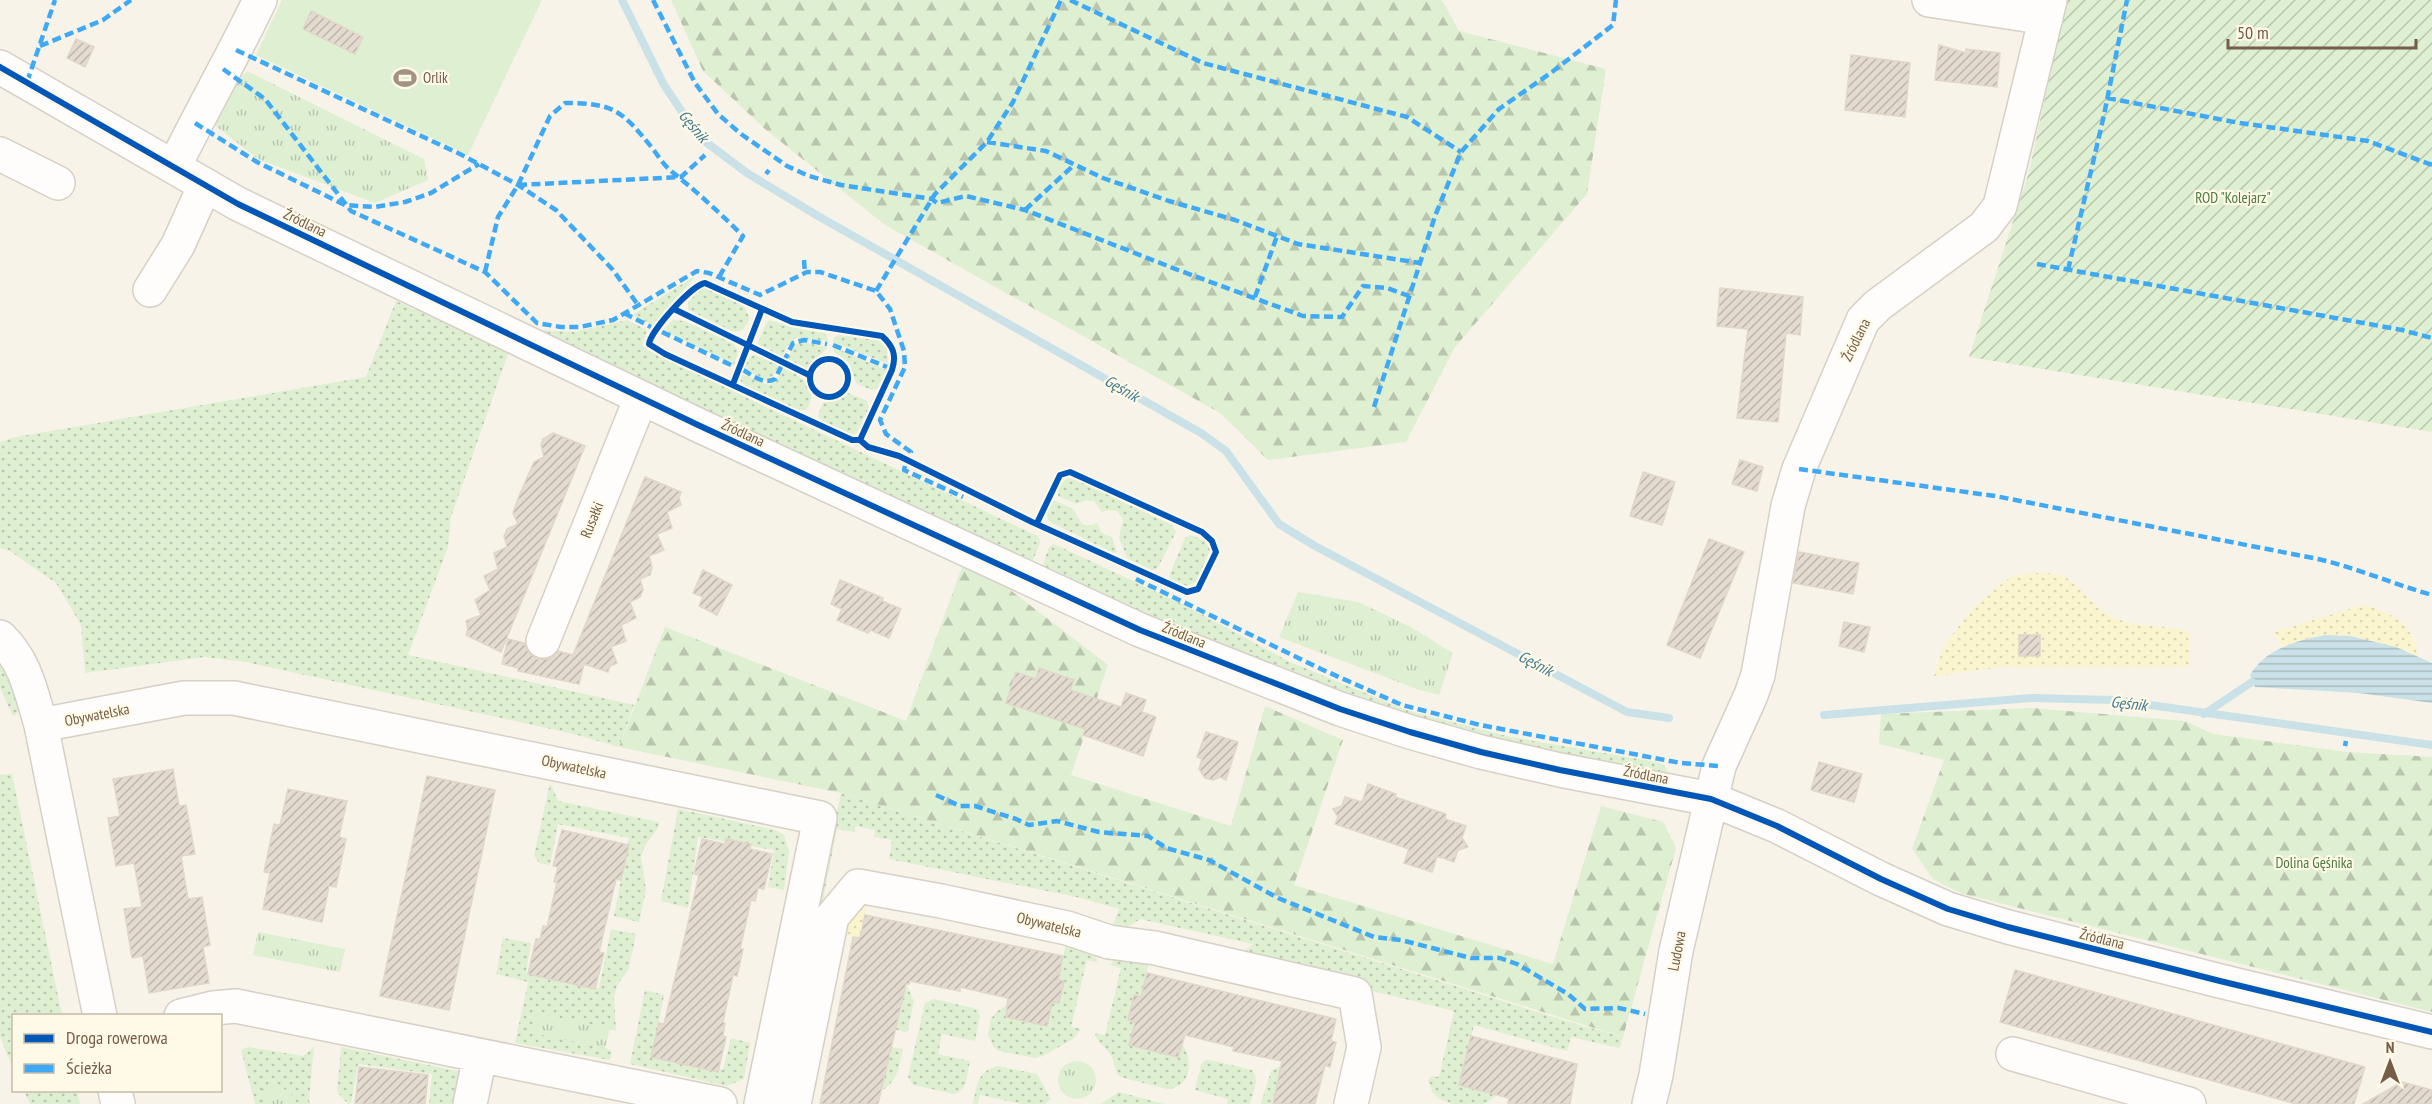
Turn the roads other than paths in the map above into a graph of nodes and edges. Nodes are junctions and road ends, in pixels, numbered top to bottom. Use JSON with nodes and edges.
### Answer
{"nodes":[{"id":1,"x":260,"y":0,"type":"edge"},
{"id":2,"x":1929,"y":0,"type":"edge"},
{"id":3,"x":2048,"y":9,"type":"edge"},
{"id":4,"x":0,"y":67,"type":"edge"},
{"id":5,"x":0,"y":153,"type":"edge"},
{"id":6,"x":174,"y":167,"type":"junction"},
{"id":7,"x":58,"y":183,"type":"dead end"},
{"id":8,"x":205,"y":185,"type":"junction"},
{"id":9,"x":150,"y":290,"type":"dead end"},
{"id":10,"x":641,"y":398,"type":"junction"},
{"id":11,"x":0,"y":638,"type":"edge"},
{"id":12,"x":543,"y":641,"type":"dead end"},
{"id":13,"x":41,"y":725,"type":"junction"},
{"id":14,"x":1711,"y":800,"type":"junction"},
{"id":15,"x":100,"y":1014,"type":"edge"},
{"id":16,"x":189,"y":1014,"type":"edge"},
{"id":17,"x":2432,"y":1032,"type":"edge"},
{"id":18,"x":2013,"y":1054,"type":"dead end"},
{"id":19,"x":480,"y":1056,"type":"junction"},
{"id":20,"x":470,"y":1104,"type":"edge"},
{"id":21,"x":720,"y":1104,"type":"edge"},
{"id":22,"x":761,"y":1104,"type":"edge"},
{"id":23,"x":794,"y":1104,"type":"edge"},
{"id":24,"x":1351,"y":1104,"type":"edge"},
{"id":25,"x":1649,"y":1104,"type":"edge"},
{"id":26,"x":2189,"y":1104,"type":"edge"}],
"edges":[{"from":1,"to":6,"type":"street"},
{"from":2,"to":3,"type":"street"},
{"from":3,"to":14,"type":"street","name":"Źródlana"},
{"from":4,"to":6,"type":"street","name":"Źródlana"},
{"from":5,"to":7,"type":"street"},
{"from":6,"to":8,"type":"street","name":"Źródlana"},
{"from":8,"to":9,"type":"street"},
{"from":8,"to":10,"type":"street","name":"Źródlana"},
{"from":10,"to":12,"type":"street","name":"Rusałki"},
{"from":10,"to":14,"type":"street","name":"Źródlana"},
{"from":11,"to":13,"type":"street"},
{"from":13,"to":15,"type":"street"},
{"from":13,"to":22,"type":"street","name":"Obywatelska"},
{"from":14,"to":17,"type":"street","name":"Źródlana"},
{"from":14,"to":25,"type":"street","name":"Ludowa"},
{"from":16,"to":19,"type":"street"},
{"from":18,"to":26,"type":"street"},
{"from":19,"to":20,"type":"street"},
{"from":19,"to":21,"type":"street"},
{"from":23,"to":24,"type":"street","name":"Obywatelska"}]}
